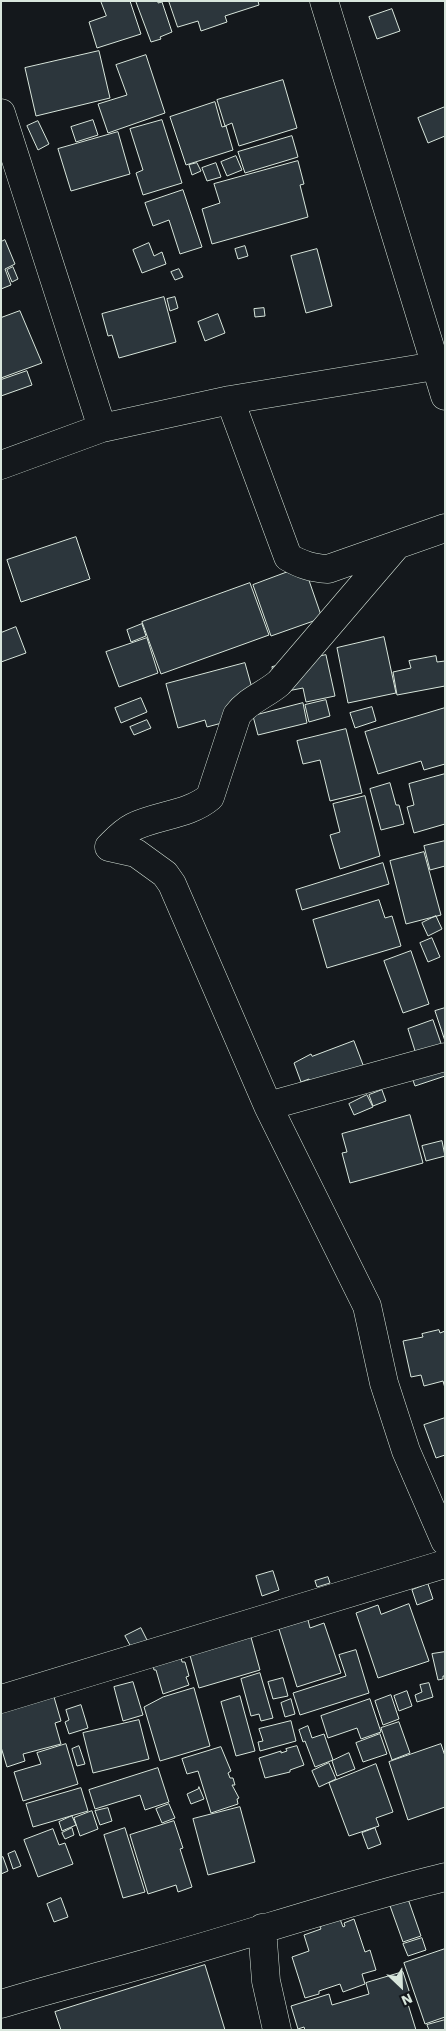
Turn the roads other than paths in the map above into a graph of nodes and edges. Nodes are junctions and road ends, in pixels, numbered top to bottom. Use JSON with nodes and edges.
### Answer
{"nodes":[{"id":1,"x":324,"y":1,"type":"edge"},
{"id":2,"x":1,"y":114,"type":"edge"},
{"id":3,"x":435,"y":366,"type":"junction"},
{"id":4,"x":445,"y":396,"type":"edge"},
{"id":5,"x":230,"y":400,"type":"junction"},
{"id":6,"x":102,"y":428,"type":"junction"},
{"id":7,"x":1,"y":465,"type":"edge"},
{"id":8,"x":445,"y":528,"type":"edge"},
{"id":9,"x":397,"y":545,"type":"junction"},
{"id":10,"x":445,"y":1058,"type":"edge"},
{"id":11,"x":268,"y":1106,"type":"junction"},
{"id":12,"x":445,"y":1541,"type":"edge"},
{"id":13,"x":445,"y":1564,"type":"edge"},
{"id":14,"x":1,"y":1699,"type":"edge"},
{"id":15,"x":445,"y":1877,"type":"edge"},
{"id":16,"x":262,"y":1928,"type":"junction"},
{"id":17,"x":1,"y":2004,"type":"edge"},
{"id":18,"x":277,"y":2030,"type":"edge"}],
"edges":[{"from":1,"to":3,"type":"street"},
{"from":2,"to":6,"type":"street"},
{"from":3,"to":4,"type":"street"},
{"from":3,"to":5,"type":"street"},
{"from":5,"to":6,"type":"street"},
{"from":5,"to":9,"type":"street"},
{"from":6,"to":7,"type":"street"},
{"from":8,"to":9,"type":"street"},
{"from":9,"to":11,"type":"street"},
{"from":10,"to":11,"type":"street"},
{"from":11,"to":12,"type":"street"},
{"from":13,"to":14,"type":"street"},
{"from":15,"to":16,"type":"street"},
{"from":16,"to":17,"type":"street"},
{"from":16,"to":18,"type":"street"}]}
